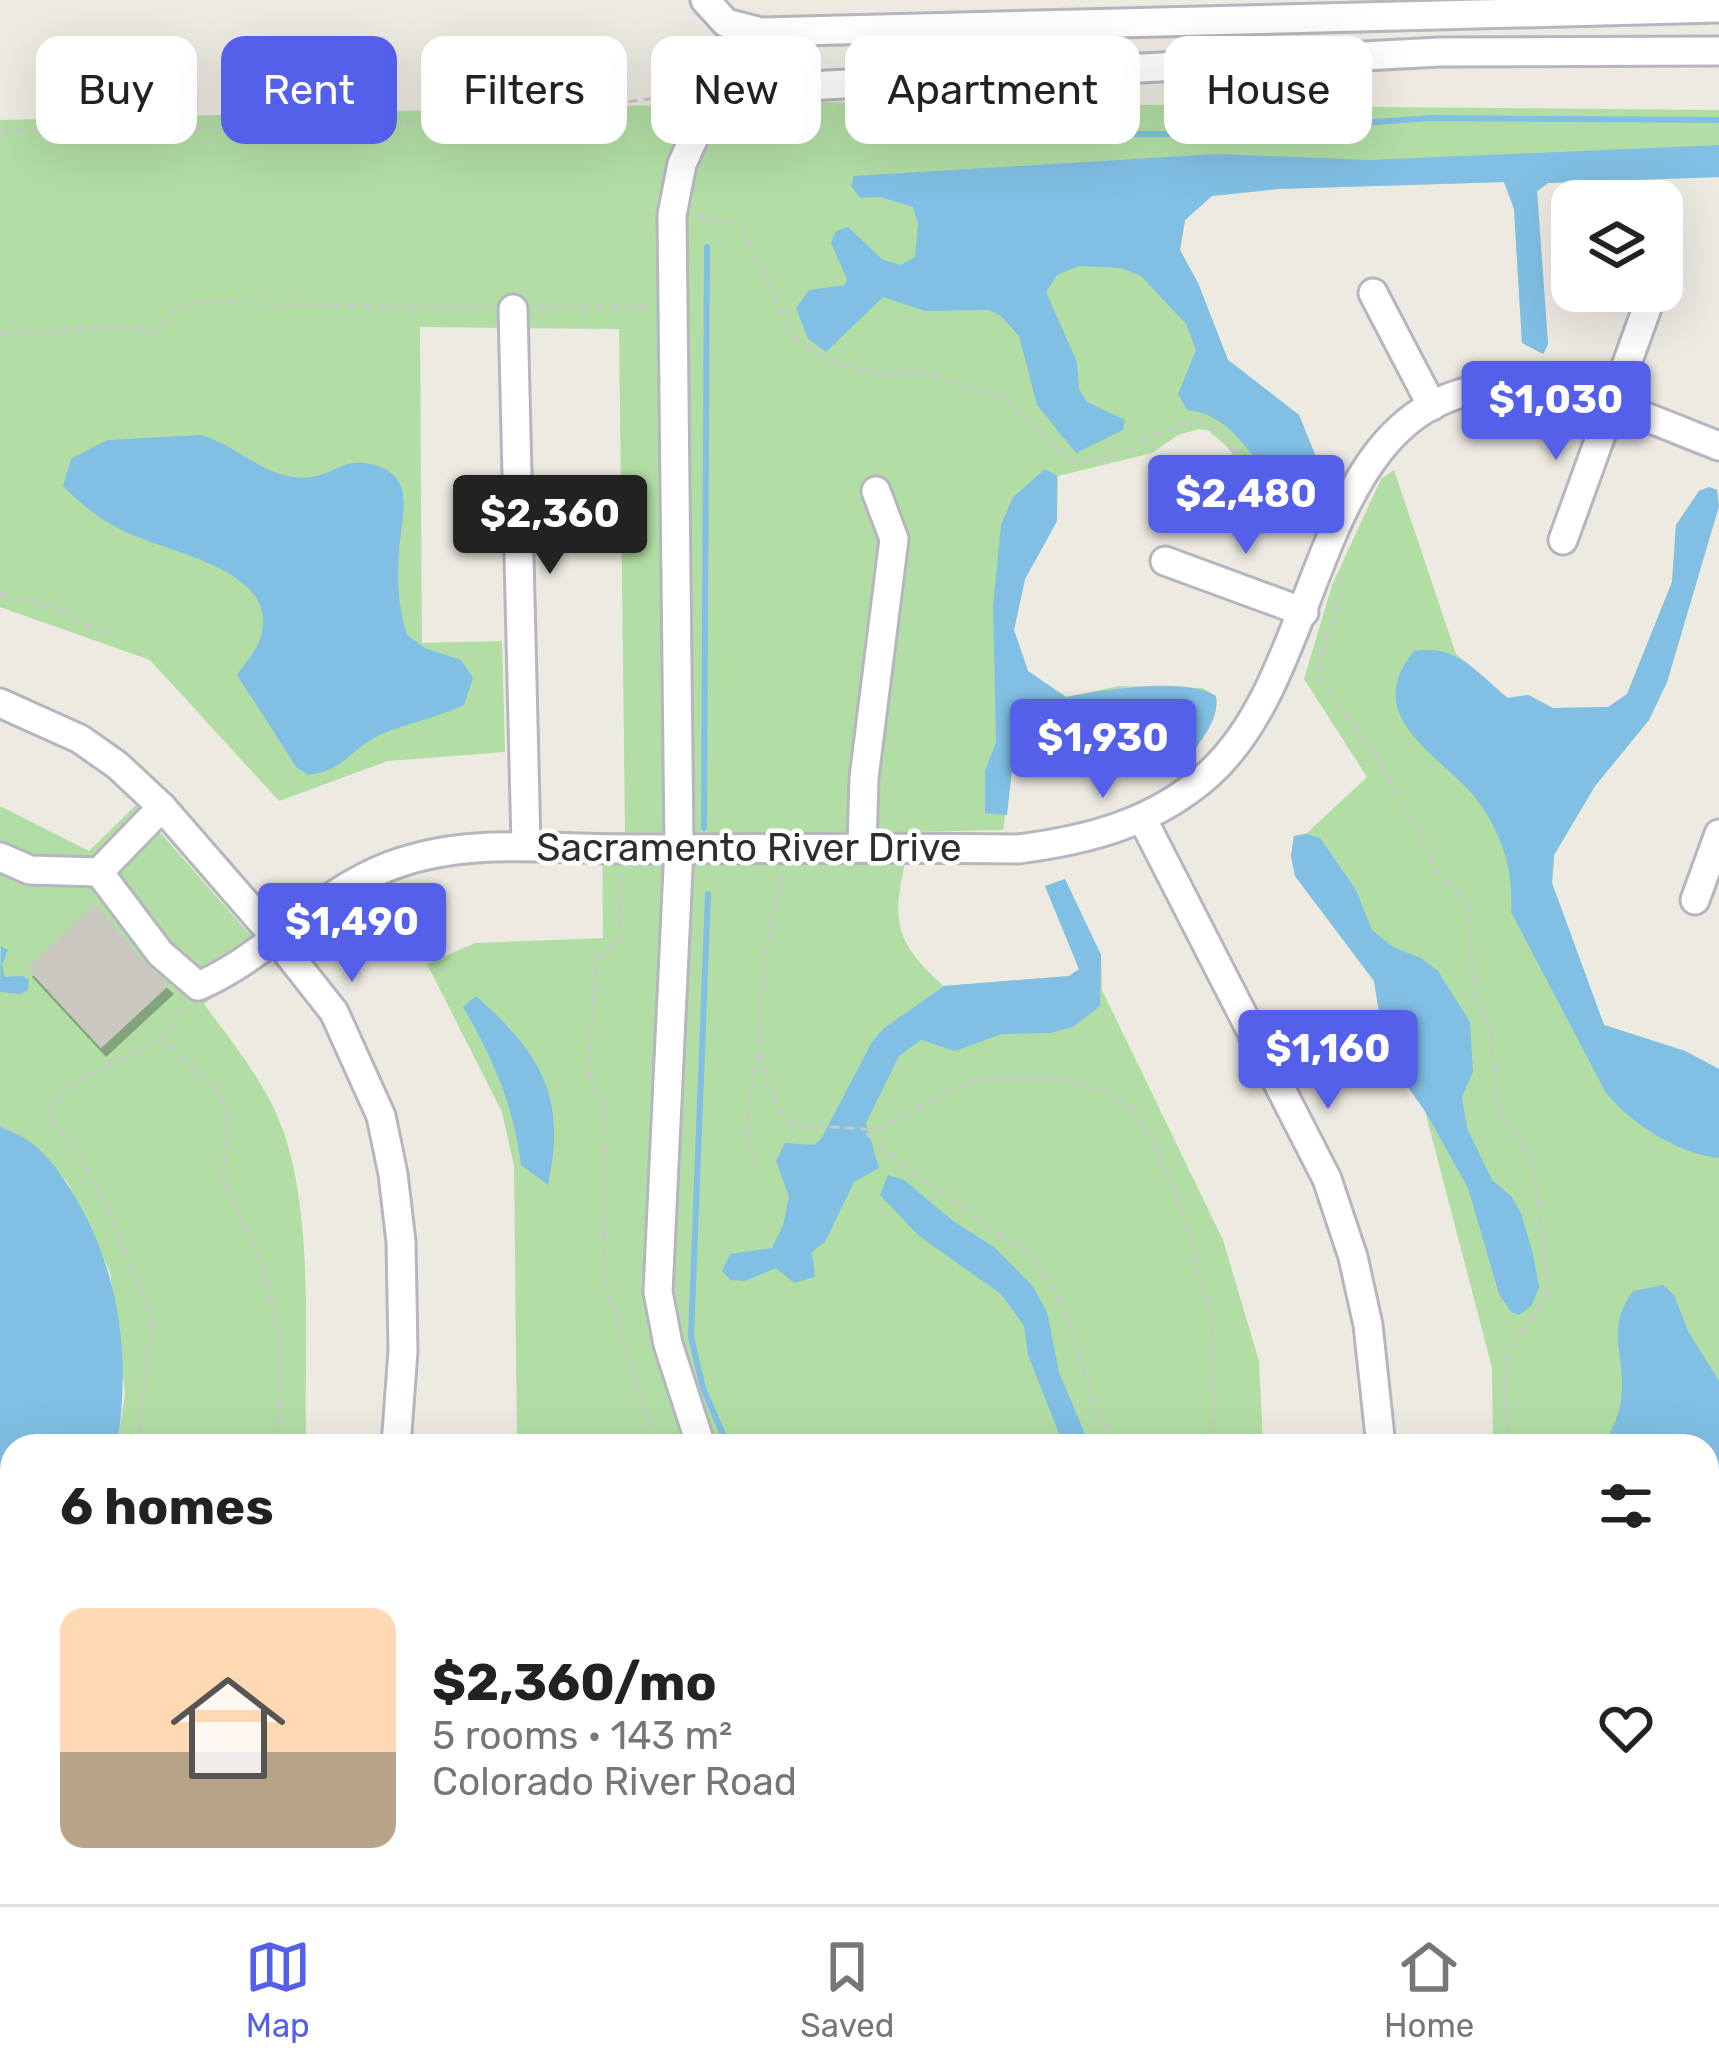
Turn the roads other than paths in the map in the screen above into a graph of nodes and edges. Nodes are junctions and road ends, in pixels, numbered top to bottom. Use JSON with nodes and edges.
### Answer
{"nodes":[{"id":1,"x":705,"y":0,"type":"edge"},
{"id":2,"x":1719,"y":8,"type":"edge"},
{"id":3,"x":1719,"y":51,"type":"edge"},
{"id":4,"x":1373,"y":293,"type":"dead end"},
{"id":5,"x":513,"y":309,"type":"road end"},
{"id":6,"x":1645,"y":312,"type":"edge"},
{"id":7,"x":1432,"y":406,"type":"junction"},
{"id":8,"x":1610,"y":406,"type":"junction"},
{"id":9,"x":1719,"y":446,"type":"edge"},
{"id":10,"x":876,"y":491,"type":"dead end"},
{"id":11,"x":1562,"y":541,"type":"dead end"},
{"id":12,"x":1166,"y":561,"type":"dead end"},
{"id":13,"x":1304,"y":612,"type":"junction"},
{"id":14,"x":0,"y":703,"type":"edge"},
{"id":15,"x":162,"y":807,"type":"junction"},
{"id":16,"x":1142,"y":818,"type":"junction"},
{"id":17,"x":1719,"y":834,"type":"edge"},
{"id":18,"x":526,"y":846,"type":"junction"},
{"id":19,"x":862,"y":846,"type":"junction"},
{"id":20,"x":680,"y":848,"type":"junction"},
{"id":21,"x":0,"y":857,"type":"edge"},
{"id":22,"x":99,"y":872,"type":"junction"},
{"id":23,"x":1695,"y":900,"type":"dead end"},
{"id":24,"x":274,"y":936,"type":"junction"},
{"id":25,"x":397,"y":1434,"type":"edge"},
{"id":26,"x":697,"y":1434,"type":"edge"},
{"id":27,"x":1381,"y":1434,"type":"edge"}],
"edges":[{"from":1,"to":2,"type":"street"},
{"from":3,"to":20,"type":"street"},
{"from":4,"to":7,"type":"street"},
{"from":5,"to":18,"type":"street"},
{"from":6,"to":8,"type":"street"},
{"from":7,"to":8,"type":"street","name":"Sacramento River Drive"},
{"from":7,"to":13,"type":"street","name":"Sacramento River Drive"},
{"from":8,"to":9,"type":"street","name":"Sacramento River Drive"},
{"from":8,"to":11,"type":"street"},
{"from":10,"to":19,"type":"street"},
{"from":12,"to":13,"type":"street"},
{"from":13,"to":16,"type":"street","name":"Sacramento River Drive"},
{"from":14,"to":15,"type":"street"},
{"from":15,"to":22,"type":"street"},
{"from":15,"to":24,"type":"street"},
{"from":16,"to":19,"type":"street","name":"Sacramento River Drive"},
{"from":16,"to":27,"type":"street"},
{"from":17,"to":23,"type":"street"},
{"from":18,"to":20,"type":"street","name":"Sacramento River Drive"},
{"from":18,"to":24,"type":"street","name":"Sacramento River Drive"},
{"from":19,"to":20,"type":"street","name":"Sacramento River Drive"},
{"from":20,"to":26,"type":"street"},
{"from":21,"to":22,"type":"street"},
{"from":22,"to":24,"type":"street","name":"Sacramento River Drive"},
{"from":24,"to":25,"type":"street"}]}
